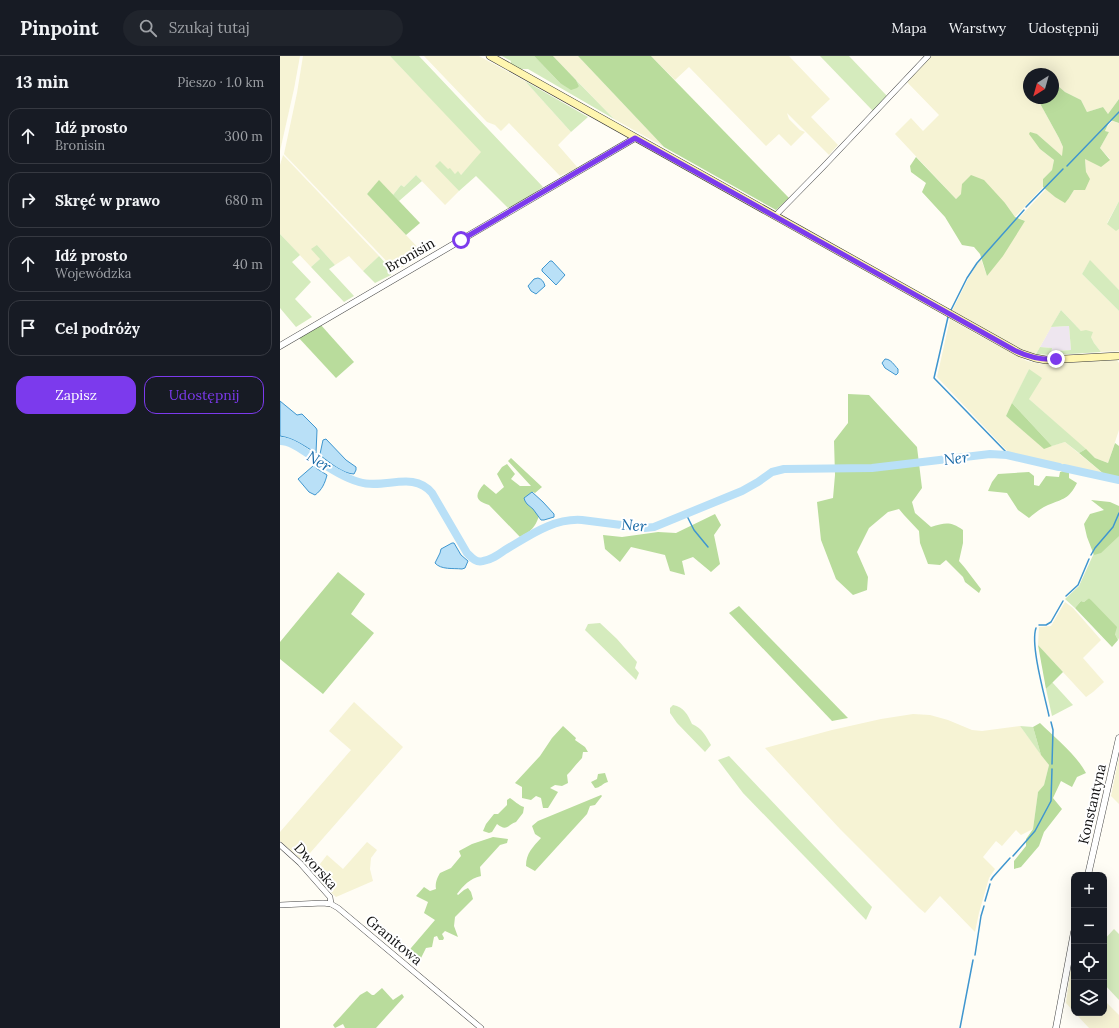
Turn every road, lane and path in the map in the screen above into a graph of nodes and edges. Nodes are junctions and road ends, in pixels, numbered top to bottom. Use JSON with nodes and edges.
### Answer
{"nodes":[{"id":1,"x":490,"y":56,"type":"edge"},
{"id":2,"x":928,"y":56,"type":"edge"},
{"id":3,"x":635,"y":138,"type":"junction"},
{"id":4,"x":774,"y":216,"type":"junction"},
{"id":5,"x":280,"y":346,"type":"edge"},
{"id":6,"x":1119,"y":356,"type":"edge"},
{"id":7,"x":1119,"y":738,"type":"edge"},
{"id":8,"x":280,"y":845,"type":"edge"},
{"id":9,"x":1089,"y":872,"type":"edge"},
{"id":10,"x":331,"y":904,"type":"junction"},
{"id":11,"x":280,"y":905,"type":"edge"},
{"id":12,"x":1072,"y":944,"type":"edge"},
{"id":13,"x":481,"y":1028,"type":"edge"},
{"id":14,"x":1056,"y":1028,"type":"edge"}],
"edges":[{"from":1,"to":3,"type":"main road"},
{"from":2,"to":4,"type":"street"},
{"from":3,"to":4,"type":"main road"},
{"from":3,"to":5,"type":"street","name":"Bronisin"},
{"from":4,"to":6,"type":"main road"},
{"from":7,"to":9,"type":"street","name":"Konstantyna"},
{"from":8,"to":10,"type":"street","name":"Dworska"},
{"from":10,"to":11,"type":"street"},
{"from":10,"to":13,"type":"street","name":"Granitowa"},
{"from":12,"to":14,"type":"street"}]}
